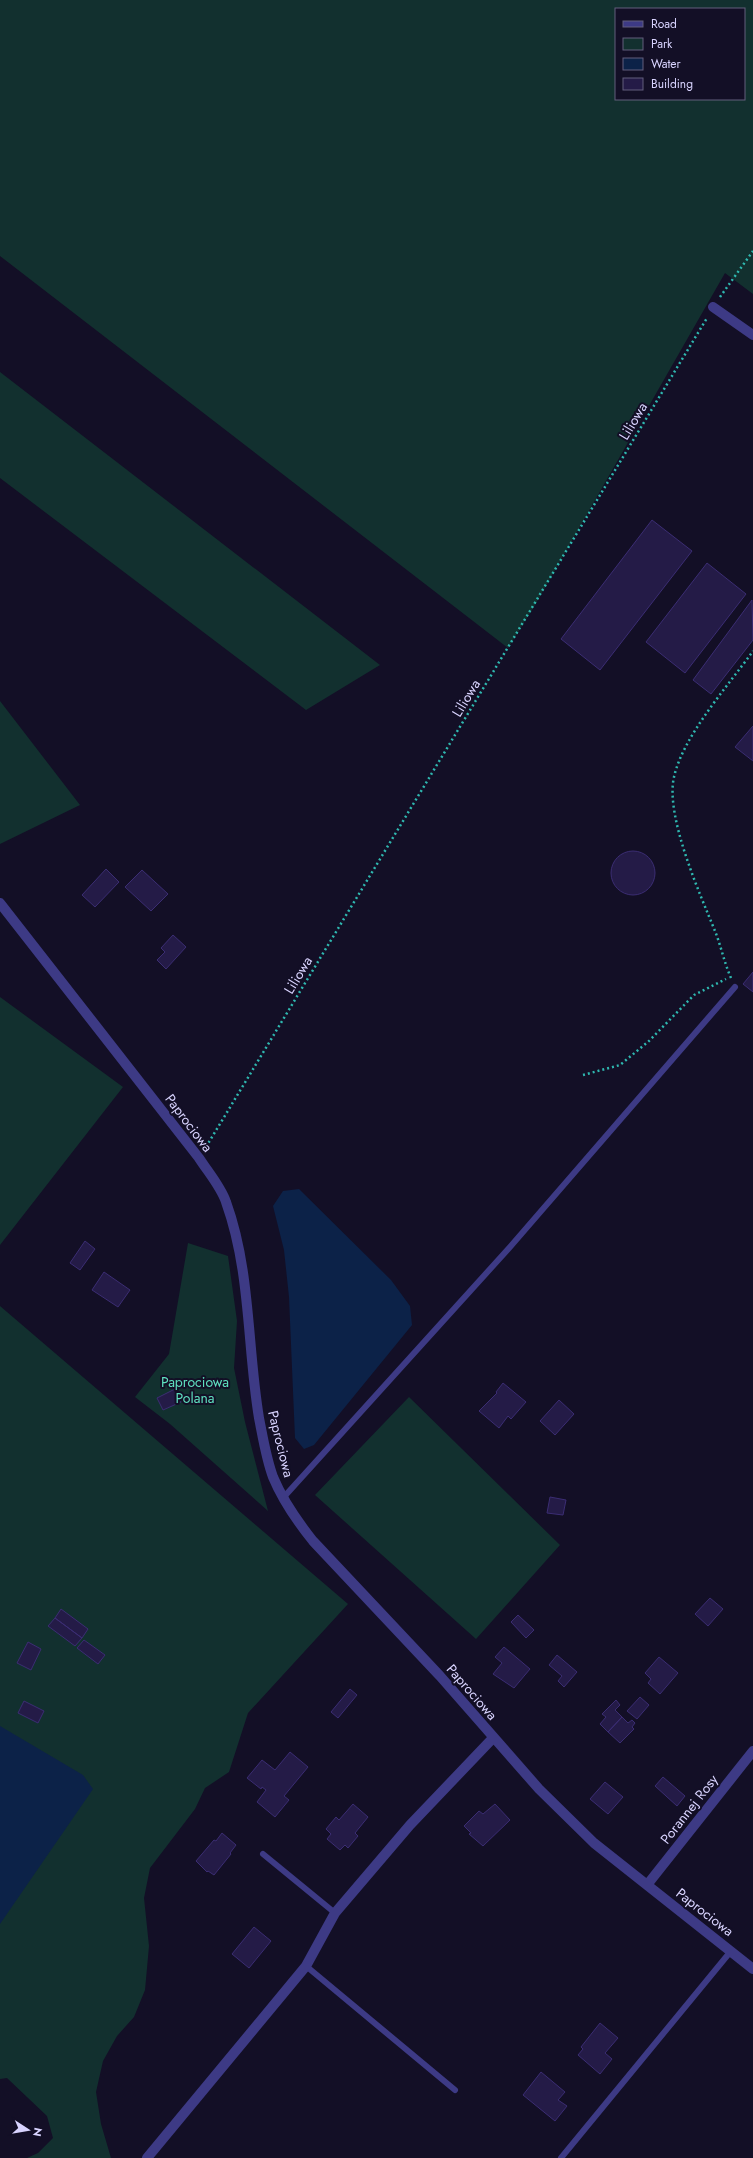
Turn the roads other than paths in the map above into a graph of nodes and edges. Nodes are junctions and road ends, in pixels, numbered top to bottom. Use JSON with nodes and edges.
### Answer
{"nodes":[{"id":1,"x":713,"y":307,"type":"road end"},
{"id":2,"x":753,"y":335,"type":"edge"},
{"id":3,"x":0,"y":903,"type":"edge"},
{"id":4,"x":735,"y":986,"type":"road end"},
{"id":5,"x":283,"y":1498,"type":"junction"},
{"id":6,"x":493,"y":1738,"type":"junction"},
{"id":7,"x":753,"y":1751,"type":"edge"},
{"id":8,"x":263,"y":1854,"type":"dead end"},
{"id":9,"x":647,"y":1885,"type":"junction"},
{"id":10,"x":335,"y":1913,"type":"junction"},
{"id":11,"x":731,"y":1951,"type":"junction"},
{"id":12,"x":306,"y":1966,"type":"junction"},
{"id":13,"x":753,"y":1969,"type":"edge"},
{"id":14,"x":455,"y":2090,"type":"dead end"},
{"id":15,"x":147,"y":2158,"type":"edge"},
{"id":16,"x":561,"y":2158,"type":"edge"}],
"edges":[{"from":1,"to":2,"type":"street"},
{"from":3,"to":5,"type":"street","name":"Paprociowa"},
{"from":4,"to":5,"type":"lane"},
{"from":5,"to":6,"type":"street","name":"Paprociowa"},
{"from":6,"to":9,"type":"street","name":"Paprociowa"},
{"from":6,"to":10,"type":"street"},
{"from":7,"to":9,"type":"street","name":"Porannej Rosy"},
{"from":8,"to":10,"type":"lane"},
{"from":9,"to":11,"type":"street","name":"Paprociowa"},
{"from":10,"to":12,"type":"street"},
{"from":11,"to":13,"type":"street","name":"Paprociowa"},
{"from":11,"to":16,"type":"lane"},
{"from":12,"to":14,"type":"lane"},
{"from":12,"to":15,"type":"street"}]}
